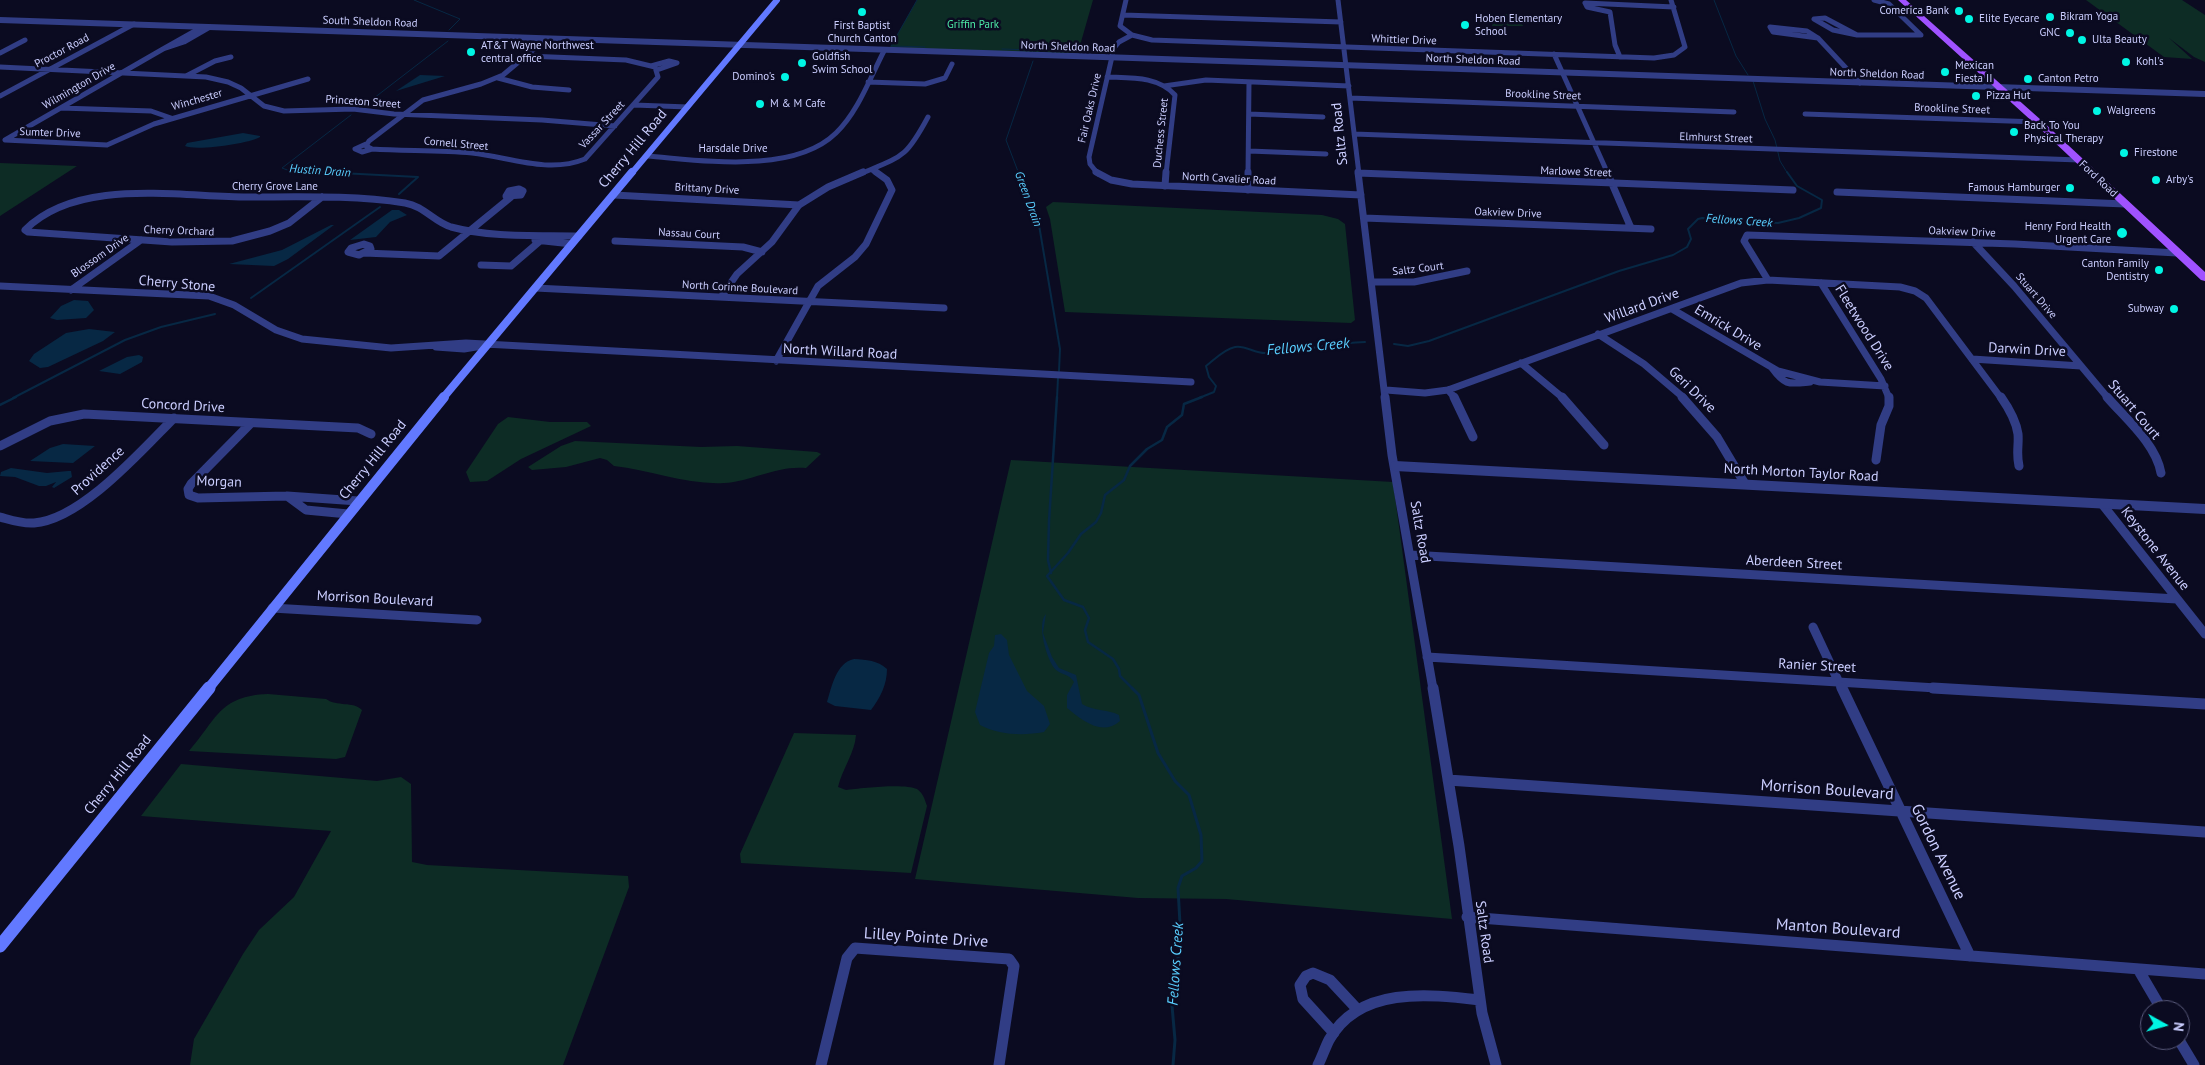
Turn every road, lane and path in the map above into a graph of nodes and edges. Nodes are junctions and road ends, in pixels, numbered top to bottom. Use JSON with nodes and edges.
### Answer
{"nodes":[{"id":1,"x":777,"y":0,"type":"edge"},
{"id":2,"x":1126,"y":0,"type":"edge"},
{"id":3,"x":1338,"y":0,"type":"edge"},
{"id":4,"x":1671,"y":0,"type":"edge"},
{"id":5,"x":1874,"y":0,"type":"edge"},
{"id":6,"x":1902,"y":0,"type":"edge"},
{"id":7,"x":1622,"y":6,"type":"junction"},
{"id":8,"x":1674,"y":7,"type":"junction"},
{"id":9,"x":1610,"y":12,"type":"junction"},
{"id":10,"x":1900,"y":14,"type":"junction"},
{"id":11,"x":1122,"y":15,"type":"junction"},
{"id":12,"x":1918,"y":15,"type":"junction"},
{"id":13,"x":0,"y":20,"type":"edge"},
{"id":14,"x":1341,"y":22,"type":"junction"},
{"id":15,"x":134,"y":24,"type":"junction"},
{"id":16,"x":202,"y":26,"type":"junction"},
{"id":17,"x":210,"y":27,"type":"junction"},
{"id":18,"x":1857,"y":34,"type":"junction"},
{"id":19,"x":1132,"y":35,"type":"junction"},
{"id":20,"x":1818,"y":38,"type":"junction"},
{"id":21,"x":546,"y":39,"type":"junction"},
{"id":22,"x":25,"y":40,"type":"dead end"},
{"id":23,"x":739,"y":46,"type":"junction"},
{"id":24,"x":1345,"y":48,"type":"junction"},
{"id":25,"x":162,"y":49,"type":"junction"},
{"id":26,"x":884,"y":51,"type":"junction"},
{"id":27,"x":0,"y":53,"type":"edge"},
{"id":28,"x":1554,"y":54,"type":"junction"},
{"id":29,"x":527,"y":56,"type":"junction"},
{"id":30,"x":1620,"y":56,"type":"junction"},
{"id":31,"x":231,"y":57,"type":"dead end"},
{"id":32,"x":1112,"y":58,"type":"junction"},
{"id":33,"x":952,"y":64,"type":"dead end"},
{"id":34,"x":651,"y":66,"type":"junction"},
{"id":35,"x":1347,"y":66,"type":"junction"},
{"id":36,"x":0,"y":67,"type":"edge"},
{"id":37,"x":50,"y":69,"type":"junction"},
{"id":38,"x":657,"y":70,"type":"junction"},
{"id":39,"x":122,"y":72,"type":"junction"},
{"id":40,"x":1563,"y":73,"type":"junction"},
{"id":41,"x":188,"y":75,"type":"junction"},
{"id":42,"x":1107,"y":77,"type":"junction"},
{"id":43,"x":498,"y":78,"type":"junction"},
{"id":44,"x":308,"y":79,"type":"dead end"},
{"id":45,"x":868,"y":82,"type":"junction"},
{"id":46,"x":1250,"y":82,"type":"junction"},
{"id":47,"x":1860,"y":83,"type":"junction"},
{"id":48,"x":1164,"y":86,"type":"junction"},
{"id":49,"x":1349,"y":86,"type":"junction"},
{"id":50,"x":2000,"y":88,"type":"junction"},
{"id":51,"x":568,"y":90,"type":"dead end"},
{"id":52,"x":2205,"y":94,"type":"edge"},
{"id":53,"x":0,"y":96,"type":"edge"},
{"id":54,"x":251,"y":96,"type":"junction"},
{"id":55,"x":1350,"y":98,"type":"junction"},
{"id":56,"x":634,"y":105,"type":"junction"},
{"id":57,"x":1579,"y":106,"type":"junction"},
{"id":58,"x":688,"y":107,"type":"junction"},
{"id":59,"x":60,"y":108,"type":"junction"},
{"id":60,"x":1734,"y":112,"type":"dead end"},
{"id":61,"x":1249,"y":114,"type":"junction"},
{"id":62,"x":1805,"y":114,"type":"dead end"},
{"id":63,"x":402,"y":115,"type":"junction"},
{"id":64,"x":928,"y":117,"type":"dead end"},
{"id":65,"x":1323,"y":117,"type":"dead end"},
{"id":66,"x":171,"y":118,"type":"junction"},
{"id":67,"x":2038,"y":122,"type":"junction"},
{"id":68,"x":615,"y":126,"type":"junction"},
{"id":69,"x":1354,"y":134,"type":"junction"},
{"id":70,"x":5,"y":140,"type":"joint"},
{"id":71,"x":1595,"y":143,"type":"junction"},
{"id":72,"x":94,"y":145,"type":"joint"},
{"id":73,"x":368,"y":146,"type":"junction"},
{"id":74,"x":356,"y":151,"type":"dead end"},
{"id":75,"x":1248,"y":151,"type":"junction"},
{"id":76,"x":1326,"y":154,"type":"dead end"},
{"id":77,"x":647,"y":156,"type":"junction"},
{"id":78,"x":2079,"y":160,"type":"junction"},
{"id":79,"x":574,"y":165,"type":"joint"},
{"id":80,"x":872,"y":170,"type":"junction"},
{"id":81,"x":1358,"y":173,"type":"junction"},
{"id":82,"x":1098,"y":174,"type":"joint"},
{"id":83,"x":1612,"y":183,"type":"junction"},
{"id":84,"x":1165,"y":186,"type":"junction"},
{"id":85,"x":1248,"y":190,"type":"junction"},
{"id":86,"x":1793,"y":190,"type":"dead end"},
{"id":87,"x":1836,"y":192,"type":"dead end"},
{"id":88,"x":614,"y":195,"type":"junction"},
{"id":89,"x":1361,"y":195,"type":"junction"},
{"id":90,"x":322,"y":197,"type":"junction"},
{"id":91,"x":511,"y":197,"type":"dead end"},
{"id":92,"x":2125,"y":204,"type":"junction"},
{"id":93,"x":799,"y":205,"type":"junction"},
{"id":94,"x":1364,"y":218,"type":"junction"},
{"id":95,"x":1631,"y":228,"type":"junction"},
{"id":96,"x":1651,"y":229,"type":"dead end"},
{"id":97,"x":24,"y":230,"type":"joint"},
{"id":98,"x":471,"y":230,"type":"junction"},
{"id":99,"x":526,"y":236,"type":"junction"},
{"id":100,"x":579,"y":236,"type":"junction"},
{"id":101,"x":1745,"y":236,"type":"joint"},
{"id":102,"x":141,"y":240,"type":"junction"},
{"id":103,"x":615,"y":240,"type":"dead end"},
{"id":104,"x":540,"y":241,"type":"junction"},
{"id":105,"x":1973,"y":242,"type":"junction"},
{"id":106,"x":572,"y":244,"type":"junction"},
{"id":107,"x":762,"y":252,"type":"junction"},
{"id":108,"x":364,"y":253,"type":"dead end"},
{"id":109,"x":2177,"y":253,"type":"junction"},
{"id":110,"x":481,"y":265,"type":"dead end"},
{"id":111,"x":1467,"y":271,"type":"dead end"},
{"id":112,"x":2205,"y":278,"type":"edge"},
{"id":113,"x":1768,"y":280,"type":"junction"},
{"id":114,"x":1372,"y":282,"type":"junction"},
{"id":115,"x":1821,"y":283,"type":"junction"},
{"id":116,"x":0,"y":286,"type":"edge"},
{"id":117,"x":8,"y":286,"type":"junction"},
{"id":118,"x":535,"y":288,"type":"junction"},
{"id":119,"x":71,"y":290,"type":"junction"},
{"id":120,"x":0,"y":292,"type":"edge"},
{"id":121,"x":720,"y":297,"type":"junction"},
{"id":122,"x":809,"y":301,"type":"junction"},
{"id":123,"x":944,"y":308,"type":"dead end"},
{"id":124,"x":1672,"y":309,"type":"junction"},
{"id":125,"x":1598,"y":334,"type":"junction"},
{"id":126,"x":487,"y":346,"type":"junction"},
{"id":127,"x":776,"y":360,"type":"junction"},
{"id":128,"x":1972,"y":360,"type":"junction"},
{"id":129,"x":1521,"y":363,"type":"junction"},
{"id":130,"x":2081,"y":366,"type":"junction"},
{"id":131,"x":1192,"y":382,"type":"dead end"},
{"id":132,"x":1885,"y":386,"type":"junction"},
{"id":133,"x":1386,"y":390,"type":"junction"},
{"id":134,"x":1448,"y":390,"type":"junction"},
{"id":135,"x":174,"y":418,"type":"junction"},
{"id":136,"x":251,"y":423,"type":"junction"},
{"id":137,"x":371,"y":434,"type":"dead end"},
{"id":138,"x":1473,"y":438,"type":"dead end"},
{"id":139,"x":1604,"y":445,"type":"dead end"},
{"id":140,"x":0,"y":446,"type":"edge"},
{"id":141,"x":1876,"y":460,"type":"dead end"},
{"id":142,"x":1395,"y":466,"type":"junction"},
{"id":143,"x":2019,"y":466,"type":"dead end"},
{"id":144,"x":2161,"y":473,"type":"dead end"},
{"id":145,"x":1745,"y":484,"type":"junction"},
{"id":146,"x":287,"y":496,"type":"junction"},
{"id":147,"x":358,"y":502,"type":"junction"},
{"id":148,"x":2102,"y":504,"type":"junction"},
{"id":149,"x":2205,"y":509,"type":"edge"},
{"id":150,"x":348,"y":514,"type":"junction"},
{"id":151,"x":0,"y":517,"type":"edge"},
{"id":152,"x":1410,"y":554,"type":"junction"},
{"id":153,"x":2177,"y":599,"type":"junction"},
{"id":154,"x":272,"y":608,"type":"junction"},
{"id":155,"x":477,"y":620,"type":"dead end"},
{"id":156,"x":1813,"y":627,"type":"dead end"},
{"id":157,"x":2205,"y":634,"type":"edge"},
{"id":158,"x":1427,"y":657,"type":"junction"},
{"id":159,"x":1839,"y":681,"type":"junction"},
{"id":160,"x":2205,"y":704,"type":"edge"},
{"id":161,"x":1448,"y":780,"type":"junction"},
{"id":162,"x":1900,"y":811,"type":"junction"},
{"id":163,"x":2205,"y":832,"type":"edge"},
{"id":164,"x":1468,"y":917,"type":"junction"},
{"id":165,"x":0,"y":946,"type":"edge"},
{"id":166,"x":1970,"y":956,"type":"junction"},
{"id":167,"x":2138,"y":969,"type":"junction"},
{"id":168,"x":2205,"y":974,"type":"edge"},
{"id":169,"x":1480,"y":1000,"type":"junction"},
{"id":170,"x":2156,"y":1000,"type":"edge"},
{"id":171,"x":1358,"y":1010,"type":"junction"},
{"id":172,"x":1334,"y":1033,"type":"junction"},
{"id":173,"x":2185,"y":1050,"type":"edge"},
{"id":174,"x":821,"y":1065,"type":"edge"},
{"id":175,"x":999,"y":1065,"type":"edge"},
{"id":176,"x":1318,"y":1065,"type":"edge"},
{"id":177,"x":1496,"y":1065,"type":"edge"},
{"id":178,"x":2194,"y":1065,"type":"edge"}],
"edges":[{"from":1,"to":23,"type":"main road","name":"Cherry Hill Road"},
{"from":2,"to":11,"type":"street"},
{"from":3,"to":14,"type":"street","name":"Saltz Road"},
{"from":4,"to":8,"type":"street"},
{"from":5,"to":10,"type":"street"},
{"from":6,"to":12,"type":"main road","name":"Ford Road"},
{"from":7,"to":8,"type":"street"},
{"from":7,"to":9,"type":"street"},
{"from":7,"to":9,"type":"street"},
{"from":8,"to":30,"type":"street","name":"Whittier Drive"},
{"from":9,"to":30,"type":"street"},
{"from":10,"to":12,"type":"street"},
{"from":10,"to":18,"type":"street"},
{"from":11,"to":14,"type":"street"},
{"from":11,"to":19,"type":"street"},
{"from":12,"to":50,"type":"main road","name":"Ford Road"},
{"from":13,"to":15,"type":"street","name":"South Sheldon Road"},
{"from":14,"to":24,"type":"street","name":"Saltz Road"},
{"from":15,"to":16,"type":"street","name":"South Sheldon Road"},
{"from":15,"to":37,"type":"street","name":"Proctor Road"},
{"from":16,"to":17,"type":"street","name":"South Sheldon Road"},
{"from":16,"to":25,"type":"street","name":"Wilmington Drive"},
{"from":17,"to":21,"type":"street","name":"South Sheldon Road"},
{"from":17,"to":25,"type":"street","name":"Wilmington Drive"},
{"from":18,"to":18,"type":"street"},
{"from":19,"to":24,"type":"street","name":"Whittier Drive"},
{"from":19,"to":32,"type":"street","name":"Fair Oaks Drive"},
{"from":20,"to":20,"type":"street"},
{"from":20,"to":47,"type":"street"},
{"from":21,"to":23,"type":"street","name":"South Sheldon Road"},
{"from":21,"to":29,"type":"street"},
{"from":22,"to":27,"type":"street"},
{"from":23,"to":26,"type":"street","name":"North Sheldon Road"},
{"from":23,"to":58,"type":"main road","name":"Cherry Hill Road"},
{"from":24,"to":28,"type":"street","name":"Whittier Drive"},
{"from":24,"to":35,"type":"street","name":"Saltz Road"},
{"from":25,"to":39,"type":"street","name":"Wilmington Drive"},
{"from":26,"to":32,"type":"street","name":"North Sheldon Road"},
{"from":26,"to":45,"type":"street","name":"Harsdale Drive"},
{"from":28,"to":30,"type":"street","name":"Whittier Drive"},
{"from":28,"to":40,"type":"street"},
{"from":29,"to":34,"type":"street"},
{"from":29,"to":43,"type":"street"},
{"from":31,"to":41,"type":"street"},
{"from":32,"to":35,"type":"street","name":"North Sheldon Road"},
{"from":32,"to":42,"type":"street","name":"Fair Oaks Drive"},
{"from":33,"to":45,"type":"street"},
{"from":34,"to":38,"type":"street"},
{"from":34,"to":38,"type":"street"},
{"from":35,"to":40,"type":"street","name":"North Sheldon Road"},
{"from":35,"to":49,"type":"street","name":"Saltz Road"},
{"from":36,"to":37,"type":"street","name":"Princeton Street"},
{"from":37,"to":39,"type":"street","name":"Princeton Street"},
{"from":37,"to":53,"type":"street","name":"Proctor Road"},
{"from":38,"to":56,"type":"street","name":"Vassar Street"},
{"from":39,"to":41,"type":"street","name":"Princeton Street"},
{"from":39,"to":59,"type":"street","name":"Wilmington Drive"},
{"from":40,"to":47,"type":"street","name":"North Sheldon Road"},
{"from":40,"to":57,"type":"street"},
{"from":41,"to":54,"type":"street","name":"Princeton Street"},
{"from":42,"to":48,"type":"street","name":"Duchess Street"},
{"from":42,"to":82,"type":"street","name":"Fair Oaks Drive"},
{"from":43,"to":51,"type":"street"},
{"from":43,"to":63,"type":"street"},
{"from":44,"to":54,"type":"street","name":"Winchester"},
{"from":45,"to":77,"type":"street","name":"Harsdale Drive"},
{"from":46,"to":48,"type":"street"},
{"from":46,"to":49,"type":"street"},
{"from":46,"to":61,"type":"street"},
{"from":47,"to":50,"type":"street","name":"North Sheldon Road"},
{"from":48,"to":84,"type":"street","name":"Duchess Street"},
{"from":49,"to":55,"type":"street","name":"Saltz Road"},
{"from":50,"to":52,"type":"street","name":"North Sheldon Road"},
{"from":50,"to":67,"type":"main road","name":"Ford Road"},
{"from":54,"to":63,"type":"street","name":"Princeton Street"},
{"from":54,"to":66,"type":"street","name":"Winchester"},
{"from":55,"to":57,"type":"street","name":"Brookline Street"},
{"from":55,"to":69,"type":"street","name":"Saltz Road"},
{"from":56,"to":58,"type":"street"},
{"from":56,"to":68,"type":"street","name":"Vassar Street"},
{"from":57,"to":60,"type":"street","name":"Brookline Street"},
{"from":57,"to":71,"type":"street"},
{"from":58,"to":77,"type":"main road","name":"Cherry Hill Road"},
{"from":59,"to":66,"type":"street"},
{"from":59,"to":70,"type":"street","name":"Wilmington Drive"},
{"from":61,"to":65,"type":"street"},
{"from":61,"to":75,"type":"street"},
{"from":62,"to":67,"type":"street","name":"Brookline Street"},
{"from":63,"to":68,"type":"street","name":"Princeton Street"},
{"from":63,"to":73,"type":"street"},
{"from":64,"to":80,"type":"street"},
{"from":66,"to":72,"type":"street","name":"Winchester"},
{"from":67,"to":78,"type":"main road","name":"Ford Road"},
{"from":68,"to":79,"type":"street","name":"Vassar Street"},
{"from":69,"to":71,"type":"street","name":"Elmhurst Street"},
{"from":69,"to":81,"type":"street","name":"Saltz Road"},
{"from":70,"to":72,"type":"street","name":"Sumter Drive"},
{"from":71,"to":78,"type":"street","name":"Elmhurst Street"},
{"from":71,"to":83,"type":"street"},
{"from":73,"to":74,"type":"street","name":"Cornell Street"},
{"from":73,"to":79,"type":"street","name":"Cornell Street"},
{"from":75,"to":76,"type":"street"},
{"from":75,"to":85,"type":"street"},
{"from":77,"to":88,"type":"main road","name":"Cherry Hill Road"},
{"from":78,"to":92,"type":"main road","name":"Ford Road"},
{"from":80,"to":93,"type":"street"},
{"from":80,"to":122,"type":"street"},
{"from":81,"to":83,"type":"street","name":"Marlowe Street"},
{"from":81,"to":89,"type":"street","name":"Saltz Road"},
{"from":82,"to":84,"type":"street","name":"North Cavalier Road"},
{"from":83,"to":86,"type":"street","name":"Marlowe Street"},
{"from":83,"to":95,"type":"street"},
{"from":84,"to":85,"type":"street","name":"North Cavalier Road"},
{"from":85,"to":89,"type":"street","name":"North Cavalier Road"},
{"from":87,"to":92,"type":"street"},
{"from":88,"to":93,"type":"street","name":"Brittany Drive"},
{"from":88,"to":100,"type":"main road","name":"Cherry Hill Road"},
{"from":89,"to":94,"type":"street","name":"Saltz Road"},
{"from":90,"to":97,"type":"street","name":"Cherry Grove Lane"},
{"from":90,"to":98,"type":"street","name":"Cherry Grove Lane"},
{"from":90,"to":102,"type":"street","name":"Cherry Orchard"},
{"from":91,"to":98,"type":"street"},
{"from":92,"to":109,"type":"main road","name":"Ford Road"},
{"from":93,"to":107,"type":"street"},
{"from":94,"to":95,"type":"street","name":"Oakview Drive"},
{"from":94,"to":114,"type":"street","name":"Saltz Road"},
{"from":95,"to":96,"type":"street","name":"Oakview Drive"},
{"from":97,"to":102,"type":"street","name":"Cherry Orchard"},
{"from":98,"to":99,"type":"street","name":"Cherry Grove Lane"},
{"from":98,"to":108,"type":"street"},
{"from":99,"to":100,"type":"street","name":"Cherry Grove Lane"},
{"from":99,"to":104,"type":"street","name":"Cherry Grove Lane"},
{"from":100,"to":106,"type":"main road","name":"Cherry Hill Road"},
{"from":101,"to":105,"type":"street","name":"Oakview Drive"},
{"from":101,"to":113,"type":"street"},
{"from":102,"to":119,"type":"street","name":"Blossom Drive"},
{"from":103,"to":107,"type":"street","name":"Nassau Court"},
{"from":104,"to":106,"type":"street","name":"Cherry Grove Lane"},
{"from":104,"to":110,"type":"street"},
{"from":105,"to":109,"type":"street","name":"Oakview Drive"},
{"from":105,"to":130,"type":"street","name":"Stuart Drive"},
{"from":106,"to":118,"type":"main road","name":"Cherry Hill Road"},
{"from":107,"to":121,"type":"street"},
{"from":109,"to":112,"type":"main road","name":"Ford Road"},
{"from":111,"to":114,"type":"street","name":"Saltz Court"},
{"from":113,"to":115,"type":"street","name":"Willard Drive"},
{"from":113,"to":124,"type":"street","name":"Willard Drive"},
{"from":114,"to":133,"type":"street","name":"Saltz Road"},
{"from":115,"to":128,"type":"street","name":"Willard Drive"},
{"from":115,"to":132,"type":"street","name":"Fleetwood Drive"},
{"from":116,"to":117,"type":"street","name":"Cherry Stone"},
{"from":117,"to":119,"type":"street","name":"Cherry Stone"},
{"from":117,"to":120,"type":"street"},
{"from":118,"to":121,"type":"street","name":"North Corinne Boulevard"},
{"from":118,"to":126,"type":"main road","name":"Cherry Hill Road"},
{"from":119,"to":126,"type":"street","name":"Cherry Stone"},
{"from":121,"to":122,"type":"street","name":"North Corinne Boulevard"},
{"from":122,"to":123,"type":"street","name":"North Corinne Boulevard"},
{"from":122,"to":127,"type":"street"},
{"from":124,"to":125,"type":"street","name":"Willard Drive"},
{"from":124,"to":132,"type":"street","name":"Emrick Drive"},
{"from":125,"to":129,"type":"street","name":"Willard Drive"},
{"from":125,"to":145,"type":"street","name":"Geri Drive"},
{"from":126,"to":127,"type":"street","name":"North Willard Road"},
{"from":126,"to":147,"type":"main road","name":"Cherry Hill Road"},
{"from":127,"to":131,"type":"street","name":"North Willard Road"},
{"from":128,"to":130,"type":"street","name":"Darwin Drive"},
{"from":128,"to":143,"type":"street"},
{"from":129,"to":134,"type":"street","name":"Willard Drive"},
{"from":129,"to":139,"type":"street"},
{"from":130,"to":144,"type":"street","name":"Stuart Court"},
{"from":132,"to":141,"type":"street"},
{"from":133,"to":134,"type":"street","name":"Willard Drive"},
{"from":133,"to":142,"type":"street","name":"Saltz Road"},
{"from":134,"to":138,"type":"street"},
{"from":135,"to":136,"type":"street","name":"Concord Drive"},
{"from":135,"to":140,"type":"street","name":"Concord Drive"},
{"from":135,"to":151,"type":"street","name":"Providence"},
{"from":136,"to":137,"type":"street","name":"Concord Drive"},
{"from":136,"to":146,"type":"street","name":"Morgan"},
{"from":142,"to":145,"type":"street","name":"North Morton Taylor Road"},
{"from":142,"to":152,"type":"street","name":"Saltz Road"},
{"from":145,"to":148,"type":"street","name":"North Morton Taylor Road"},
{"from":146,"to":147,"type":"street"},
{"from":146,"to":150,"type":"street"},
{"from":147,"to":150,"type":"main road","name":"Cherry Hill Road"},
{"from":148,"to":149,"type":"street","name":"North Morton Taylor Road"},
{"from":148,"to":153,"type":"street","name":"Keystone Avenue"},
{"from":150,"to":154,"type":"main road","name":"Cherry Hill Road"},
{"from":152,"to":153,"type":"street","name":"Aberdeen Street"},
{"from":152,"to":158,"type":"street","name":"Saltz Road"},
{"from":153,"to":157,"type":"street","name":"Keystone Avenue"},
{"from":154,"to":155,"type":"street","name":"Morrison Boulevard"},
{"from":154,"to":165,"type":"main road","name":"Cherry Hill Road"},
{"from":156,"to":159,"type":"street","name":"Gordon Avenue"},
{"from":158,"to":159,"type":"street","name":"Ranier Street"},
{"from":158,"to":161,"type":"street","name":"Saltz Road"},
{"from":159,"to":160,"type":"street","name":"Ranier Street"},
{"from":159,"to":162,"type":"street","name":"Gordon Avenue"},
{"from":161,"to":162,"type":"street","name":"Morrison Boulevard"},
{"from":161,"to":164,"type":"street","name":"Saltz Road"},
{"from":162,"to":163,"type":"street","name":"Morrison Boulevard"},
{"from":162,"to":166,"type":"street","name":"Gordon Avenue"},
{"from":164,"to":166,"type":"street","name":"Manton Boulevard"},
{"from":164,"to":169,"type":"street","name":"Saltz Road"},
{"from":166,"to":167,"type":"street","name":"Manton Boulevard"},
{"from":167,"to":168,"type":"street","name":"Manton Boulevard"},
{"from":167,"to":170,"type":"street"},
{"from":169,"to":171,"type":"street"},
{"from":169,"to":177,"type":"street","name":"Saltz Road"},
{"from":171,"to":172,"type":"street"},
{"from":171,"to":172,"type":"street"},
{"from":172,"to":176,"type":"street"},
{"from":173,"to":178,"type":"street"},
{"from":174,"to":175,"type":"street","name":"Lilley Pointe Drive"}]}
